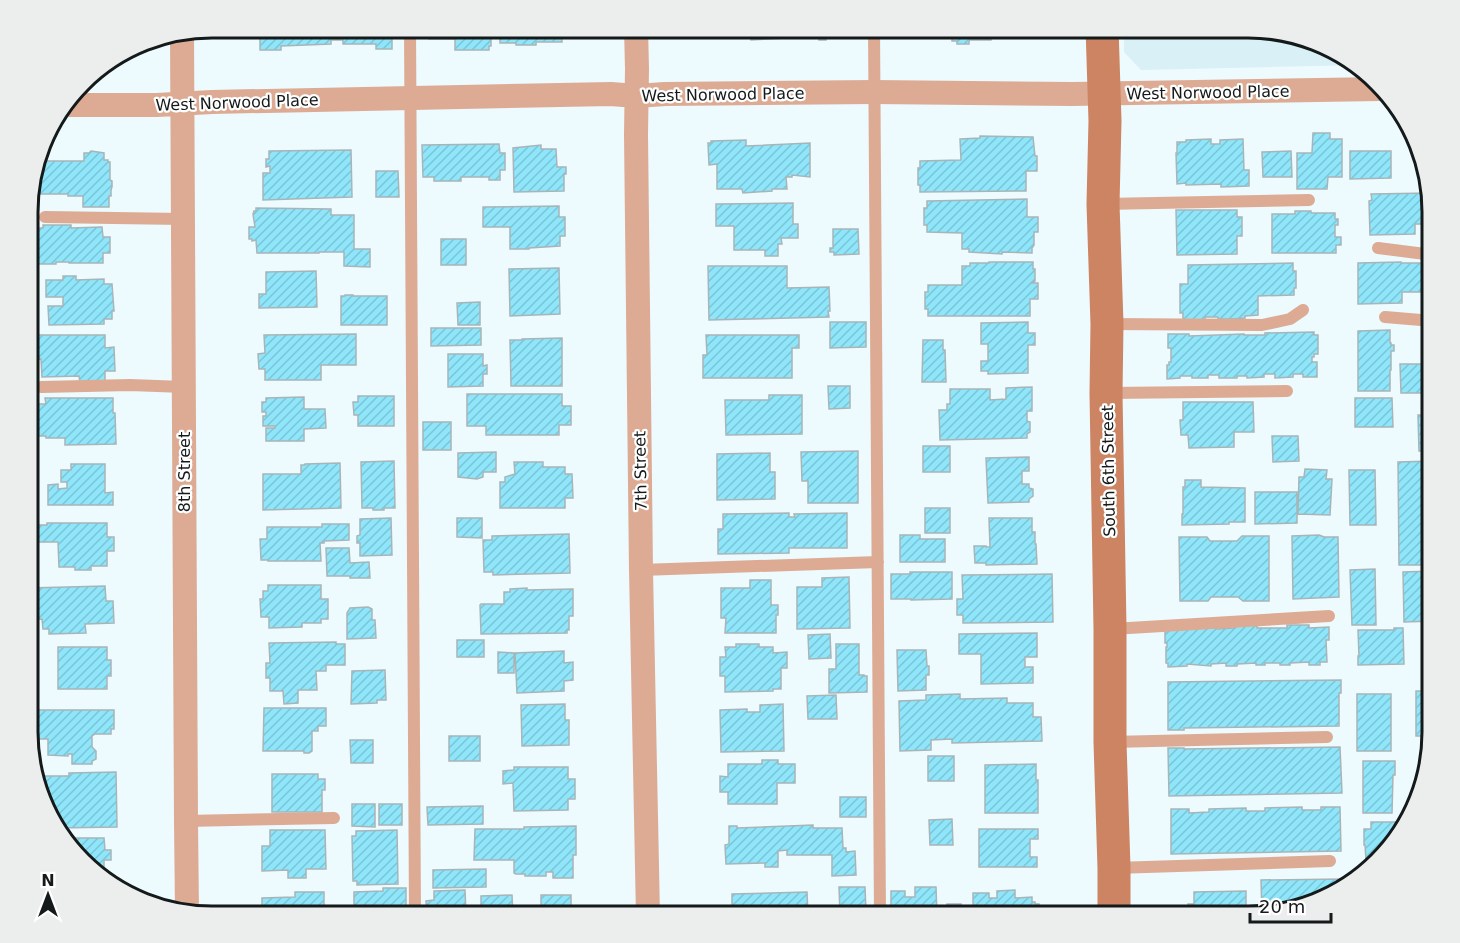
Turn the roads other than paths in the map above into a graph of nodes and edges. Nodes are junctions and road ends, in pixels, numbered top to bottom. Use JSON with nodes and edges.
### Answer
{"nodes":[{"id":1,"x":410,"y":38,"type":"edge"},
{"id":2,"x":637,"y":38,"type":"edge"},
{"id":3,"x":874,"y":38,"type":"edge"},
{"id":4,"x":1102,"y":38,"type":"edge"},
{"id":5,"x":182,"y":40,"type":"edge"},
{"id":6,"x":1371,"y":89,"type":"edge"},
{"id":7,"x":874,"y":92,"type":"junction"},
{"id":8,"x":1104,"y":92,"type":"junction"},
{"id":9,"x":636,"y":96,"type":"junction"},
{"id":10,"x":410,"y":98,"type":"junction"},
{"id":11,"x":183,"y":104,"type":"junction"},
{"id":12,"x":75,"y":105,"type":"edge"},
{"id":13,"x":1309,"y":200,"type":"dead end"},
{"id":14,"x":1103,"y":204,"type":"junction"},
{"id":15,"x":45,"y":217,"type":"dead end"},
{"id":16,"x":183,"y":219,"type":"junction"},
{"id":17,"x":1378,"y":248,"type":"dead end"},
{"id":18,"x":1422,"y":254,"type":"edge"},
{"id":19,"x":1303,"y":310,"type":"dead end"},
{"id":20,"x":1385,"y":317,"type":"dead end"},
{"id":21,"x":1422,"y":320,"type":"edge"},
{"id":22,"x":1107,"y":324,"type":"junction"},
{"id":23,"x":41,"y":387,"type":"dead end"},
{"id":24,"x":184,"y":387,"type":"junction"},
{"id":25,"x":1287,"y":391,"type":"dead end"},
{"id":26,"x":1106,"y":393,"type":"junction"},
{"id":27,"x":878,"y":562,"type":"junction"},
{"id":28,"x":641,"y":570,"type":"junction"},
{"id":29,"x":1329,"y":616,"type":"dead end"},
{"id":30,"x":1110,"y":629,"type":"junction"},
{"id":31,"x":1327,"y":737,"type":"dead end"},
{"id":32,"x":1110,"y":742,"type":"junction"},
{"id":33,"x":334,"y":818,"type":"dead end"},
{"id":34,"x":186,"y":821,"type":"junction"},
{"id":35,"x":1330,"y":861,"type":"dead end"},
{"id":36,"x":1114,"y":868,"type":"junction"},
{"id":37,"x":187,"y":903,"type":"edge"},
{"id":38,"x":880,"y":905,"type":"edge"},
{"id":39,"x":1114,"y":905,"type":"edge"},
{"id":40,"x":415,"y":906,"type":"edge"},
{"id":41,"x":648,"y":906,"type":"edge"}],
"edges":[{"from":1,"to":10,"type":"lane"},
{"from":2,"to":9,"type":"street","name":"7th Street"},
{"from":3,"to":7,"type":"lane"},
{"from":4,"to":8,"type":"street","name":"South 6th Street"},
{"from":5,"to":11,"type":"street","name":"8th Street"},
{"from":6,"to":8,"type":"street","name":"West Norwood Place"},
{"from":7,"to":8,"type":"street","name":"West Norwood Place"},
{"from":7,"to":9,"type":"street","name":"West Norwood Place"},
{"from":7,"to":27,"type":"lane"},
{"from":8,"to":14,"type":"street","name":"South 6th Street"},
{"from":9,"to":10,"type":"street","name":"West Norwood Place"},
{"from":9,"to":28,"type":"street","name":"7th Street"},
{"from":10,"to":11,"type":"street","name":"West Norwood Place"},
{"from":10,"to":40,"type":"lane"},
{"from":11,"to":12,"type":"street","name":"West Norwood Place"},
{"from":11,"to":16,"type":"street","name":"8th Street"},
{"from":13,"to":14,"type":"lane"},
{"from":14,"to":22,"type":"street","name":"South 6th Street"},
{"from":15,"to":16,"type":"lane"},
{"from":16,"to":24,"type":"street","name":"8th Street"},
{"from":17,"to":18,"type":"lane"},
{"from":19,"to":22,"type":"lane"},
{"from":20,"to":21,"type":"lane"},
{"from":22,"to":26,"type":"street","name":"South 6th Street"},
{"from":23,"to":24,"type":"lane"},
{"from":24,"to":34,"type":"street","name":"8th Street"},
{"from":25,"to":26,"type":"lane"},
{"from":26,"to":30,"type":"street","name":"South 6th Street"},
{"from":27,"to":28,"type":"lane"},
{"from":27,"to":38,"type":"lane"},
{"from":28,"to":41,"type":"street","name":"7th Street"},
{"from":29,"to":30,"type":"lane"},
{"from":30,"to":32,"type":"street","name":"South 6th Street"},
{"from":31,"to":32,"type":"lane"},
{"from":32,"to":36,"type":"street","name":"South 6th Street"},
{"from":33,"to":34,"type":"lane"},
{"from":34,"to":37,"type":"street","name":"8th Street"},
{"from":35,"to":36,"type":"lane"},
{"from":36,"to":39,"type":"street","name":"South 6th Street"}]}
